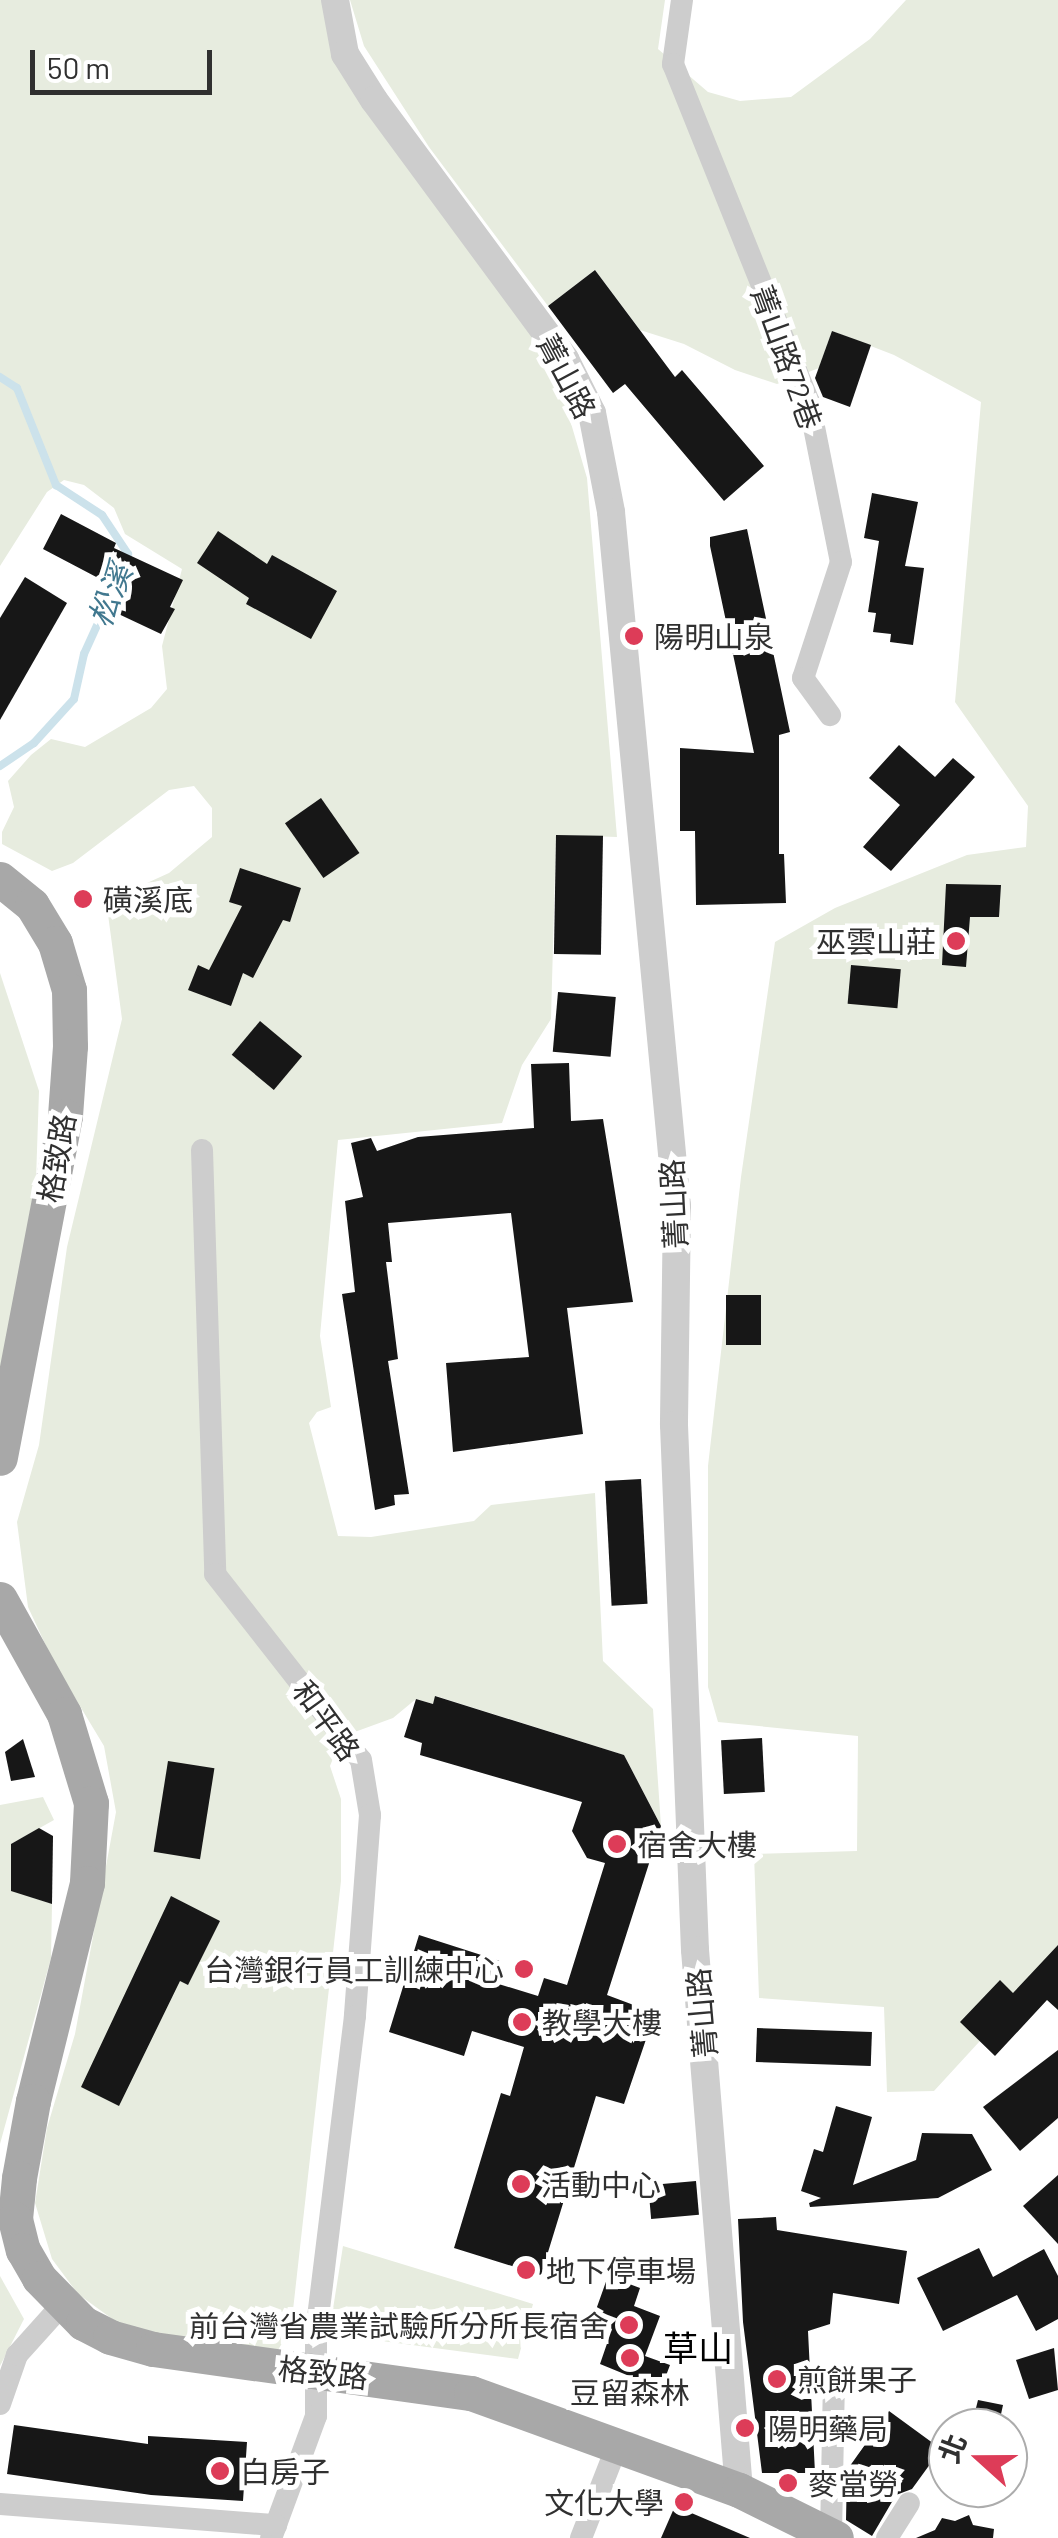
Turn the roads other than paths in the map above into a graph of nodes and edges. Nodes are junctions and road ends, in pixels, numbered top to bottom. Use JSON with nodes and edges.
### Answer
{"nodes":[{"id":1,"x":334,"y":0,"type":"edge"},
{"id":2,"x":682,"y":0,"type":"edge"},
{"id":3,"x":830,"y":715,"type":"dead end"},
{"id":4,"x":0,"y":878,"type":"edge"},
{"id":5,"x":202,"y":1150,"type":"dead end"},
{"id":6,"x":10,"y":1349,"type":"edge"},
{"id":7,"x":0,"y":1458,"type":"edge"},
{"id":8,"x":0,"y":1600,"type":"edge"},
{"id":9,"x":62,"y":2304,"type":"junction"},
{"id":10,"x":317,"y":2373,"type":"junction"},
{"id":11,"x":834,"y":2376,"type":"dead end"},
{"id":12,"x":0,"y":2404,"type":"edge"},
{"id":13,"x":617,"y":2446,"type":"junction"},
{"id":14,"x":739,"y":2490,"type":"junction"},
{"id":15,"x":909,"y":2503,"type":"dead end"},
{"id":16,"x":0,"y":2504,"type":"edge"},
{"id":17,"x":273,"y":2532,"type":"edge"},
{"id":18,"x":833,"y":2536,"type":"edge"},
{"id":19,"x":581,"y":2538,"type":"edge"},
{"id":20,"x":887,"y":2538,"type":"edge"}],
"edges":[{"from":1,"to":14,"type":"street","name":"菁山路"},
{"from":2,"to":3,"type":"street","name":"菁山路72巷"},
{"from":4,"to":6,"type":"main road","name":"格致路"},
{"from":5,"to":10,"type":"street","name":"和平路"},
{"from":6,"to":7,"type":"main road","name":"格致路"},
{"from":8,"to":9,"type":"main road","name":"格致路"},
{"from":9,"to":10,"type":"main road","name":"格致路"},
{"from":9,"to":12,"type":"street"},
{"from":10,"to":13,"type":"main road","name":"格致路"},
{"from":10,"to":17,"type":"street","name":"和平路"},
{"from":11,"to":18,"type":"street"},
{"from":13,"to":14,"type":"main road","name":"格致路"},
{"from":13,"to":19,"type":"street"},
{"from":14,"to":18,"type":"main road","name":"格致路"},
{"from":15,"to":20,"type":"street"},
{"from":16,"to":17,"type":"street"}]}
